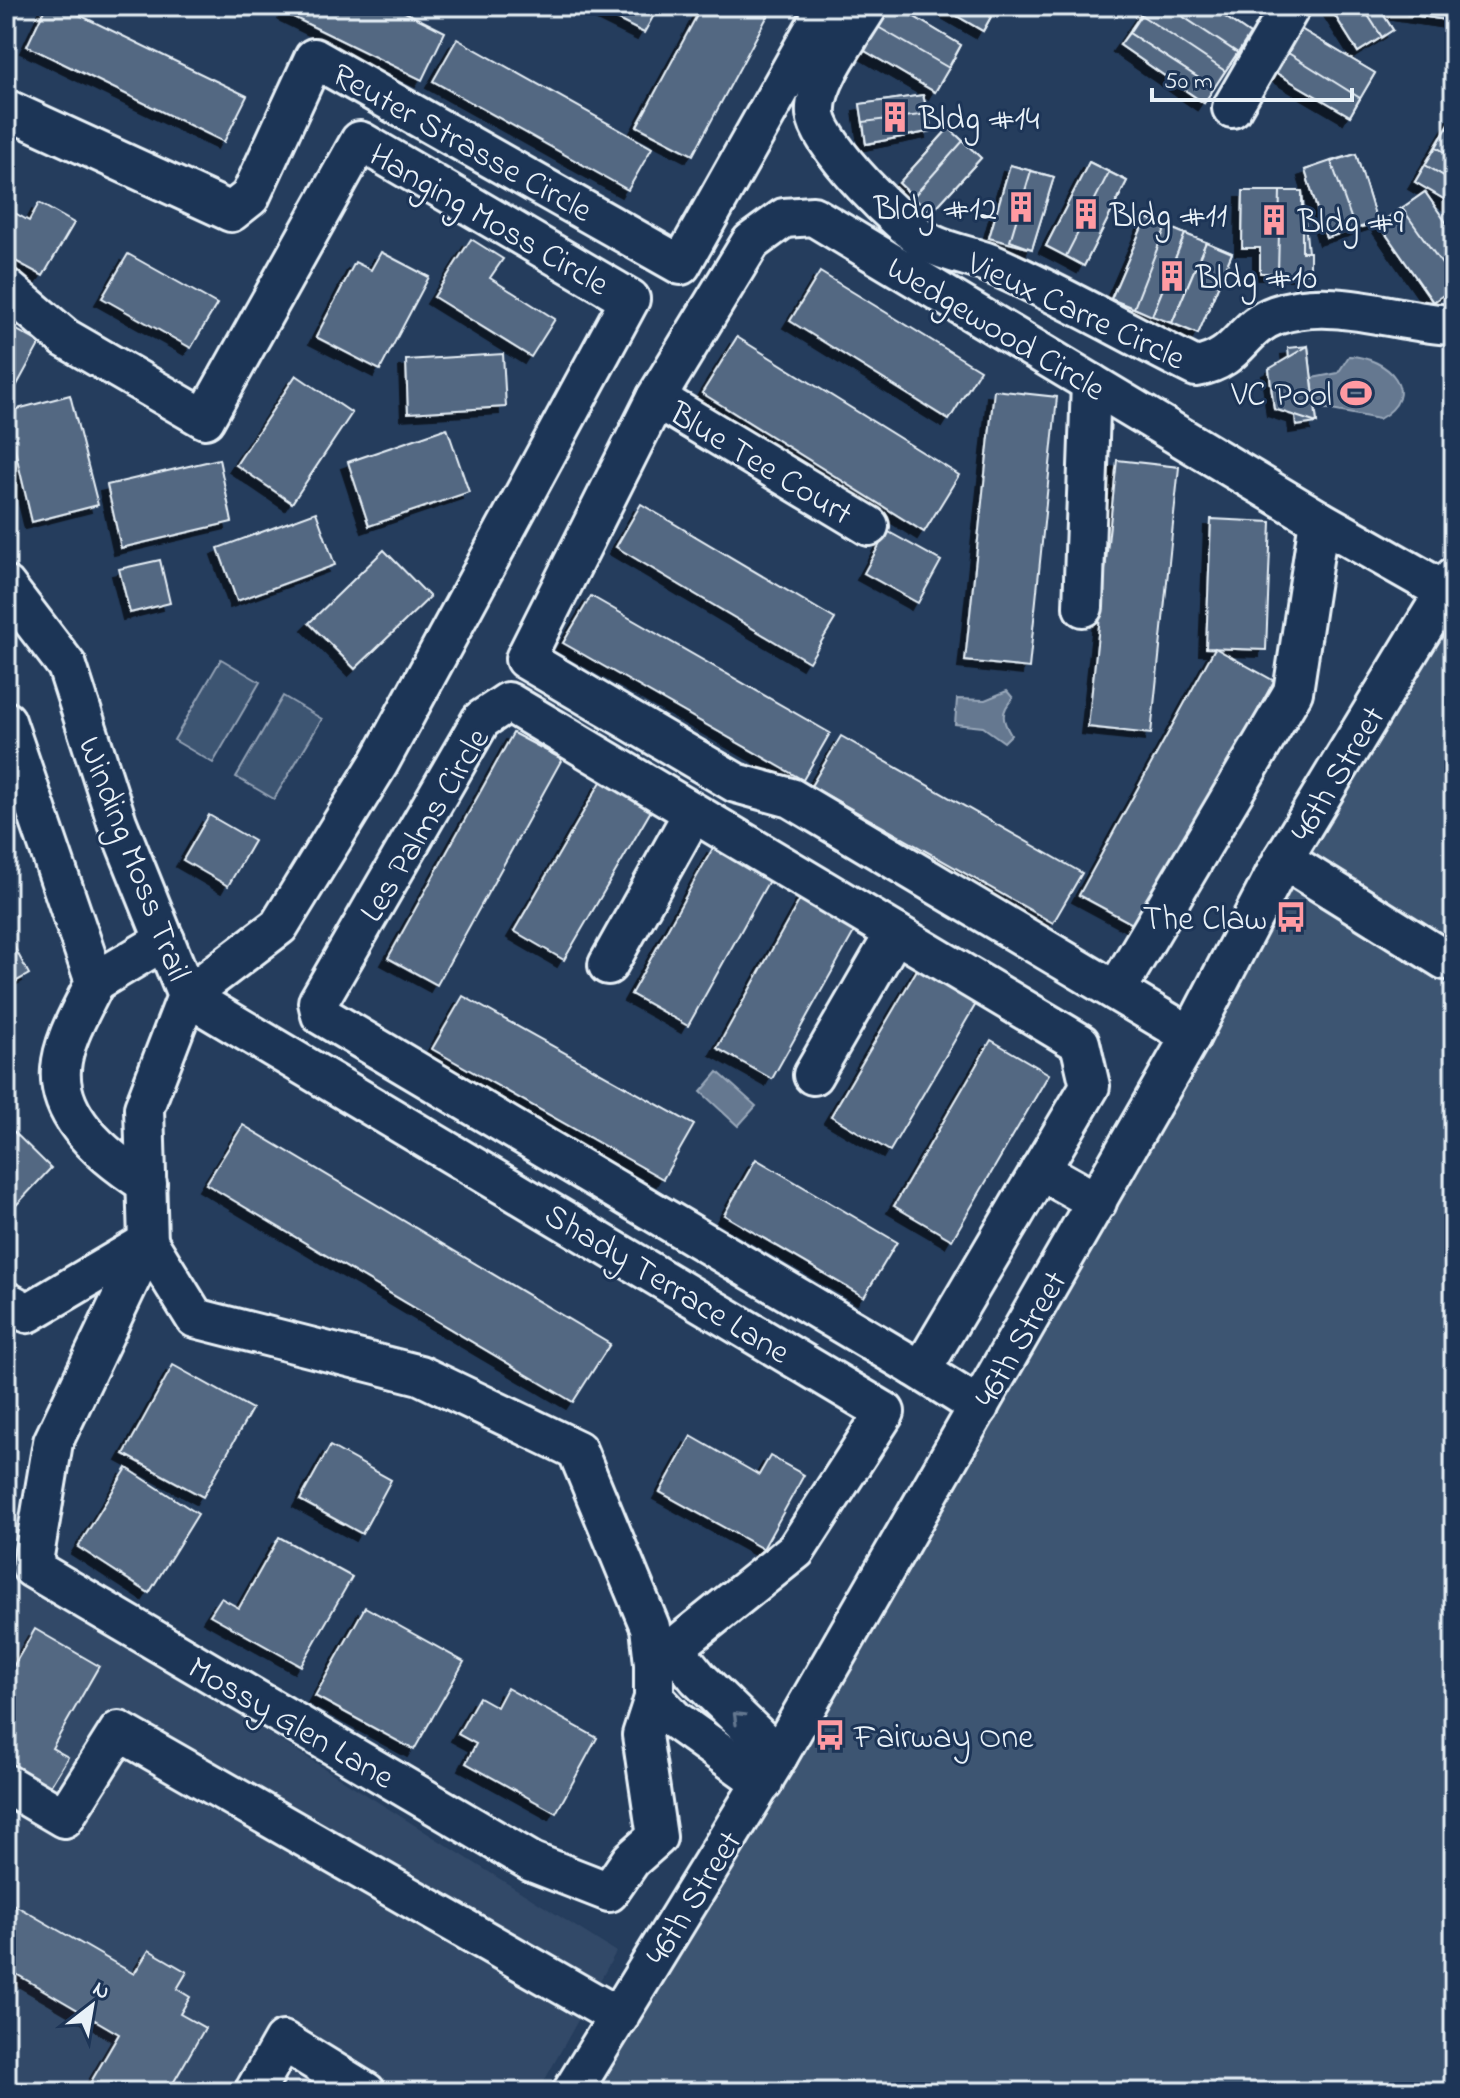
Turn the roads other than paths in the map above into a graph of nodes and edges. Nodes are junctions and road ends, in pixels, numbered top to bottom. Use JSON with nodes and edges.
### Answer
{"nodes":[{"id":1,"x":827,"y":6,"type":"edge"},
{"id":2,"x":868,"y":6,"type":"edge"},
{"id":3,"x":1291,"y":6,"type":"edge"},
{"id":4,"x":1232,"y":108,"type":"dead end"},
{"id":5,"x":6,"y":109,"type":"edge"},
{"id":6,"x":6,"y":288,"type":"edge"},
{"id":7,"x":1454,"y":325,"type":"edge"},
{"id":8,"x":1091,"y":383,"type":"junction"},
{"id":9,"x":656,"y":398,"type":"junction"},
{"id":10,"x":1319,"y":520,"type":"junction"},
{"id":11,"x":869,"y":526,"type":"dead end"},
{"id":12,"x":1450,"y":584,"type":"edge"},
{"id":13,"x":6,"y":586,"type":"edge"},
{"id":14,"x":1083,"y":607,"type":"dead end"},
{"id":15,"x":525,"y":659,"type":"junction"},
{"id":16,"x":508,"y":702,"type":"junction"},
{"id":17,"x":6,"y":721,"type":"edge"},
{"id":18,"x":693,"y":813,"type":"junction"},
{"id":19,"x":1283,"y":859,"type":"junction"},
{"id":20,"x":895,"y":933,"type":"junction"},
{"id":21,"x":165,"y":940,"type":"junction"},
{"id":22,"x":1445,"y":960,"type":"dead end"},
{"id":23,"x":608,"y":965,"type":"dead end"},
{"id":24,"x":95,"y":982,"type":"junction"},
{"id":25,"x":1116,"y":991,"type":"junction"},
{"id":26,"x":187,"y":996,"type":"junction"},
{"id":27,"x":1191,"y":1036,"type":"junction"},
{"id":28,"x":813,"y":1075,"type":"dead end"},
{"id":29,"x":1040,"y":1170,"type":"junction"},
{"id":30,"x":147,"y":1184,"type":"junction"},
{"id":31,"x":1097,"y":1202,"type":"junction"},
{"id":32,"x":148,"y":1242,"type":"junction"},
{"id":33,"x":6,"y":1301,"type":"edge"},
{"id":34,"x":915,"y":1367,"type":"junction"},
{"id":35,"x":979,"y":1407,"type":"junction"},
{"id":36,"x":666,"y":1662,"type":"junction"},
{"id":37,"x":770,"y":1770,"type":"junction"},
{"id":38,"x":6,"y":1784,"type":"edge"},
{"id":39,"x":619,"y":2017,"type":"junction"},
{"id":40,"x":254,"y":2092,"type":"edge"},
{"id":41,"x":366,"y":2092,"type":"edge"},
{"id":42,"x":572,"y":2092,"type":"edge"}],
"edges":[{"from":1,"to":5,"type":"street","name":"Reuter Strasse Circle"},
{"from":2,"to":7,"type":"street","name":"Vieux Carre Circle"},
{"from":3,"to":4,"type":"street"},
{"from":6,"to":26,"type":"street","name":"Hanging Moss Circle"},
{"from":8,"to":9,"type":"street","name":"Wedgewood Circle"},
{"from":8,"to":10,"type":"street","name":"Wedgewood Circle"},
{"from":8,"to":14,"type":"street"},
{"from":9,"to":11,"type":"street","name":"Blue Tee Court"},
{"from":9,"to":15,"type":"street","name":"Wedgewood Circle"},
{"from":10,"to":12,"type":"street","name":"Wedgewood Circle"},
{"from":10,"to":25,"type":"street"},
{"from":12,"to":19,"type":"street","name":"46th Street"},
{"from":13,"to":21,"type":"street","name":"Winding Moss Trail"},
{"from":15,"to":16,"type":"street","name":"Wedgewood Circle"},
{"from":15,"to":25,"type":"street"},
{"from":16,"to":18,"type":"street","name":"Les Palms Circle"},
{"from":16,"to":34,"type":"street","name":"Les Palms Circle"},
{"from":17,"to":24,"type":"street"},
{"from":18,"to":20,"type":"street","name":"Les Palms Circle"},
{"from":18,"to":23,"type":"street"},
{"from":19,"to":22,"type":"street"},
{"from":19,"to":27,"type":"street","name":"46th Street"},
{"from":20,"to":28,"type":"street"},
{"from":20,"to":29,"type":"street","name":"Les Palms Circle"},
{"from":21,"to":24,"type":"street"},
{"from":21,"to":26,"type":"street","name":"Winding Moss Trail"},
{"from":24,"to":30,"type":"street"},
{"from":25,"to":27,"type":"street"},
{"from":26,"to":30,"type":"street","name":"Winding Moss Trail"},
{"from":26,"to":36,"type":"street","name":"Shady Terrace Lane"},
{"from":27,"to":31,"type":"street","name":"46th Street"},
{"from":29,"to":31,"type":"street"},
{"from":29,"to":34,"type":"street","name":"Les Palms Circle"},
{"from":30,"to":32,"type":"street","name":"Winding Moss Trail"},
{"from":31,"to":35,"type":"street","name":"46th Street"},
{"from":32,"to":33,"type":"street"},
{"from":32,"to":36,"type":"street"},
{"from":32,"to":36,"type":"street","name":"Mossy Glen Lane"},
{"from":34,"to":35,"type":"street","name":"Les Palms Circle"},
{"from":35,"to":37,"type":"street","name":"46th Street"},
{"from":37,"to":36,"type":"street","one_way":true},
{"from":36,"to":37,"type":"street"},
{"from":37,"to":39,"type":"street","name":"46th Street"},
{"from":38,"to":39,"type":"street"},
{"from":39,"to":42,"type":"street","name":"46th Street"},
{"from":40,"to":41,"type":"street"}]}
